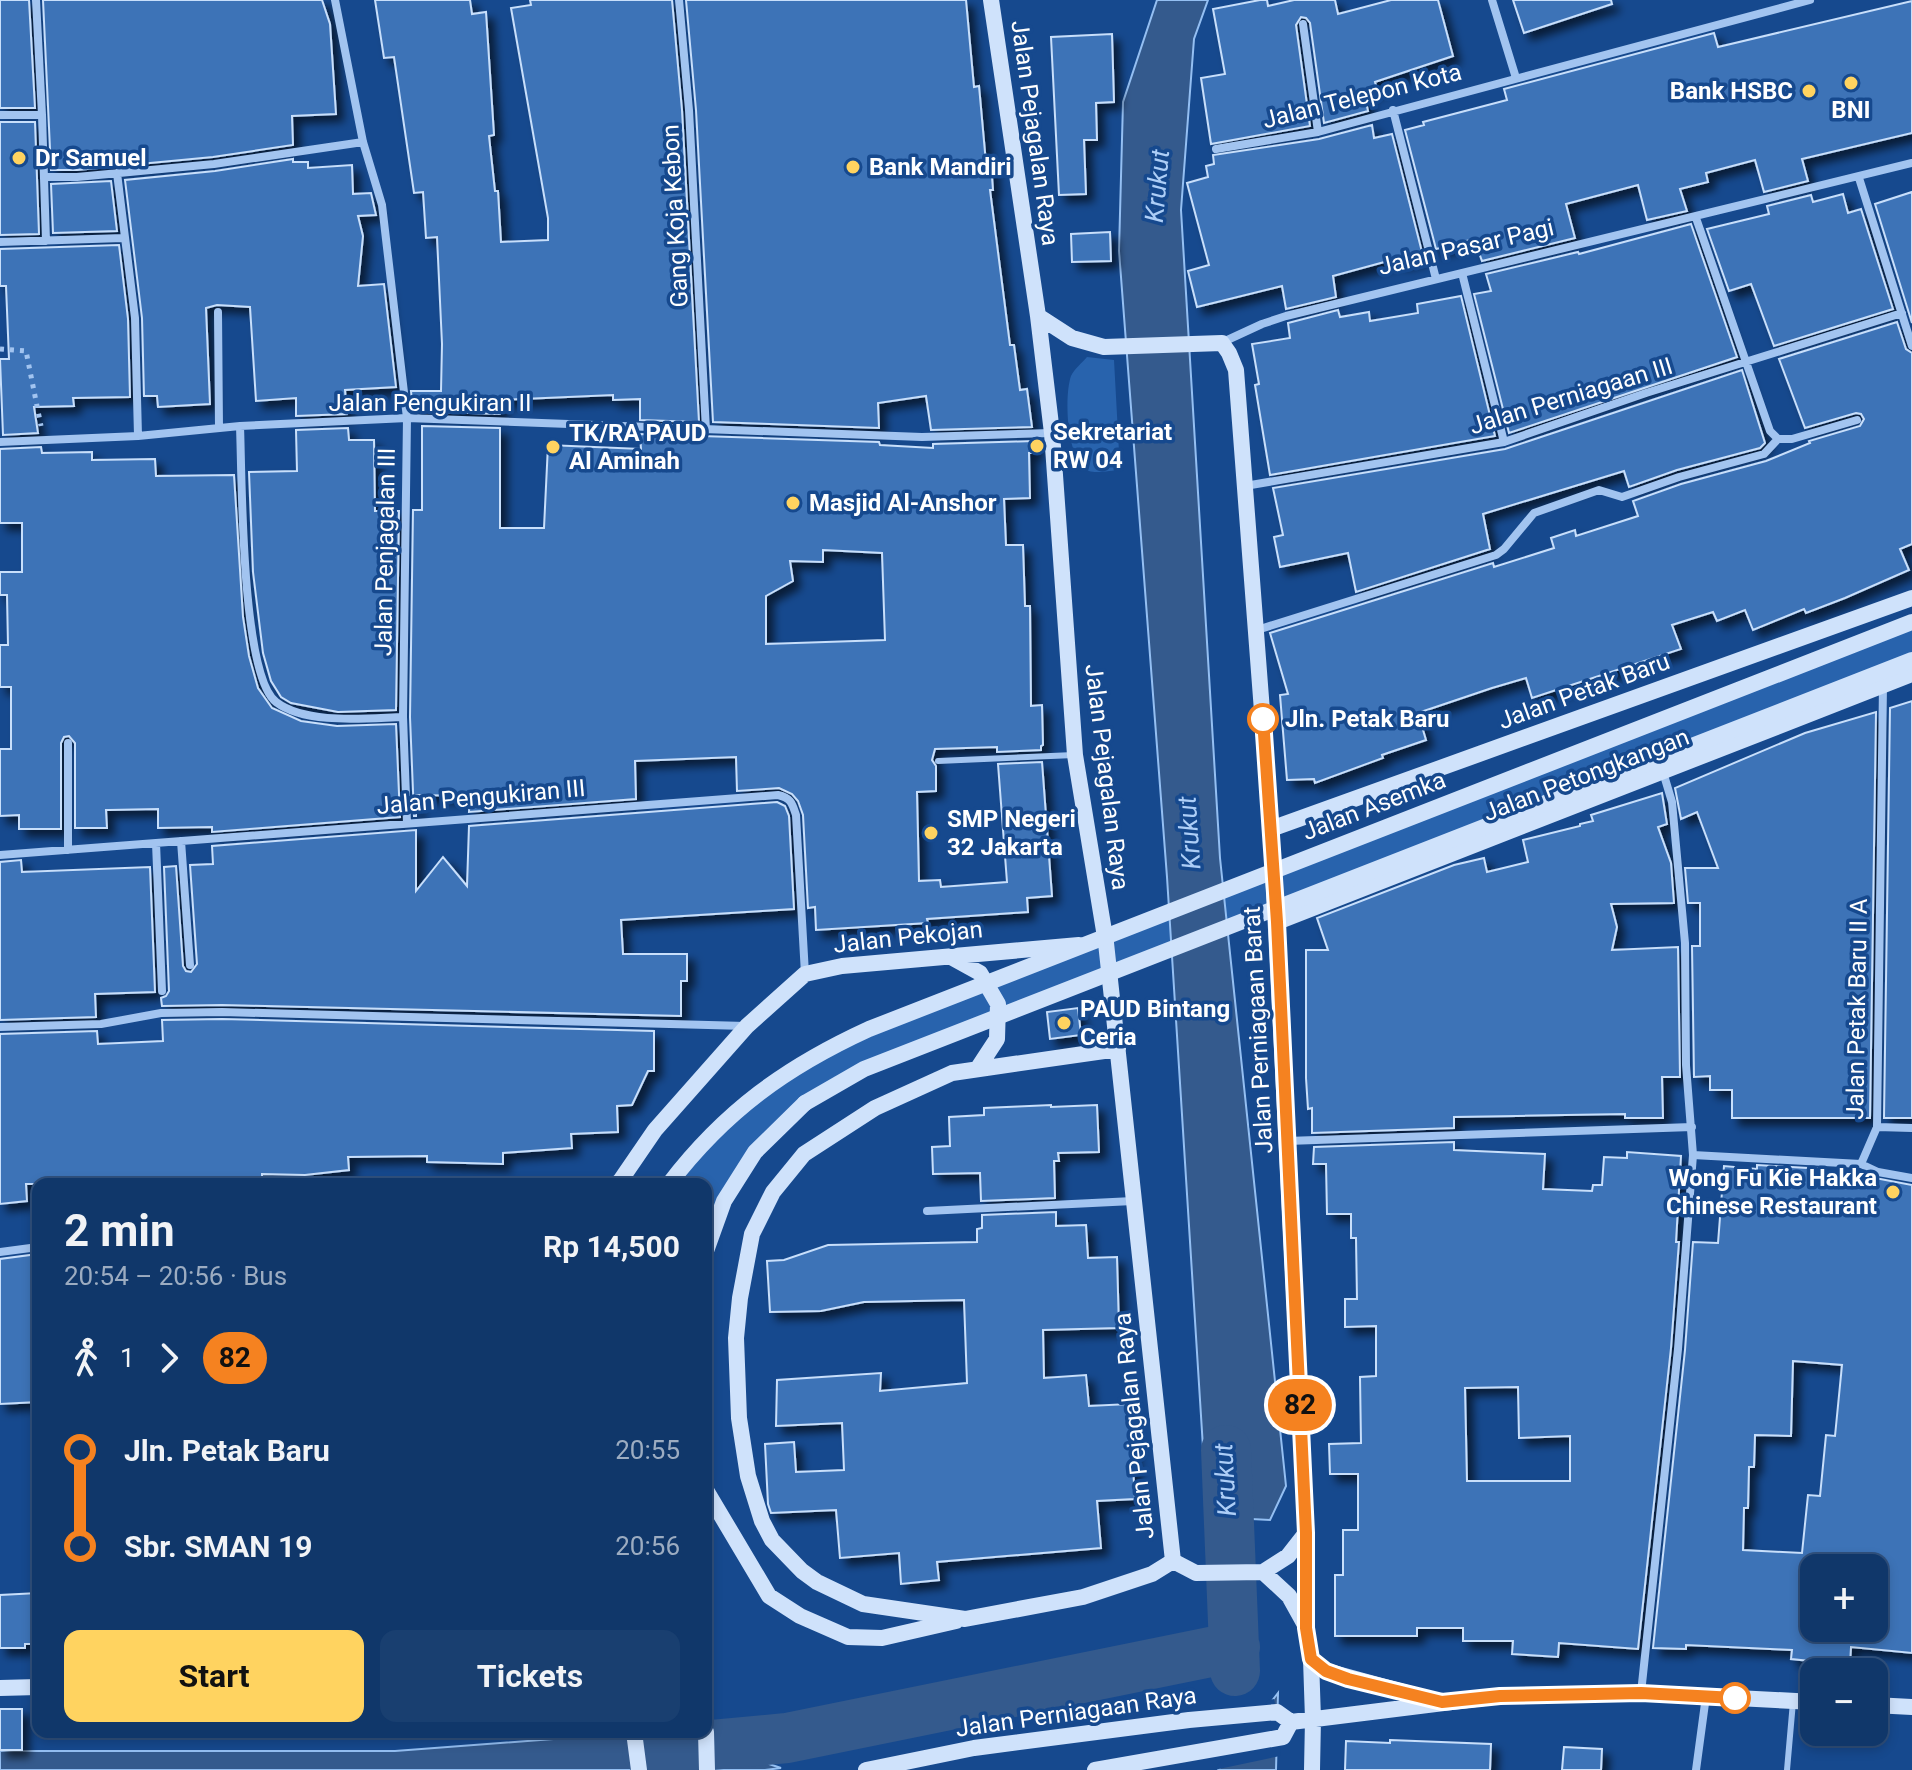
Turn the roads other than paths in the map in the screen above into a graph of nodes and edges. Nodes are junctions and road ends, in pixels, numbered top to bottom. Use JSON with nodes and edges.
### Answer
{"nodes":[{"id":1,"x":36,"y":0,"type":"edge"},
{"id":2,"x":335,"y":0,"type":"edge"},
{"id":3,"x":679,"y":0,"type":"edge"},
{"id":4,"x":991,"y":0,"type":"edge"},
{"id":5,"x":1492,"y":0,"type":"edge"},
{"id":6,"x":1810,"y":0,"type":"edge"},
{"id":7,"x":1303,"y":24,"type":"dead end"},
{"id":8,"x":1516,"y":78,"type":"junction"},
{"id":9,"x":1393,"y":110,"type":"junction"},
{"id":10,"x":0,"y":115,"type":"edge"},
{"id":11,"x":42,"y":115,"type":"junction"},
{"id":12,"x":1318,"y":132,"type":"junction"},
{"id":13,"x":363,"y":142,"type":"junction"},
{"id":14,"x":1216,"y":149,"type":"dead end"},
{"id":15,"x":1912,"y":163,"type":"edge"},
{"id":16,"x":117,"y":173,"type":"junction"},
{"id":17,"x":46,"y":177,"type":"junction"},
{"id":18,"x":1859,"y":178,"type":"junction"},
{"id":19,"x":1696,"y":218,"type":"junction"},
{"id":20,"x":123,"y":238,"type":"junction"},
{"id":21,"x":46,"y":241,"type":"junction"},
{"id":22,"x":0,"y":242,"type":"edge"},
{"id":23,"x":1462,"y":273,"type":"junction"},
{"id":24,"x":1436,"y":279,"type":"junction"},
{"id":25,"x":218,"y":312,"type":"dead end"},
{"id":26,"x":1902,"y":313,"type":"junction"},
{"id":27,"x":1038,"y":316,"type":"junction"},
{"id":28,"x":1222,"y":343,"type":"junction"},
{"id":29,"x":1912,"y":346,"type":"edge"},
{"id":30,"x":1744,"y":362,"type":"junction"},
{"id":31,"x":407,"y":418,"type":"junction"},
{"id":32,"x":1857,"y":420,"type":"dead end"},
{"id":33,"x":240,"y":426,"type":"junction"},
{"id":34,"x":219,"y":428,"type":"junction"},
{"id":35,"x":706,"y":430,"type":"junction"},
{"id":36,"x":1052,"y":433,"type":"junction"},
{"id":37,"x":138,"y":436,"type":"junction"},
{"id":38,"x":1778,"y":439,"type":"junction"},
{"id":39,"x":0,"y":442,"type":"edge"},
{"id":40,"x":1504,"y":442,"type":"junction"},
{"id":41,"x":1245,"y":486,"type":"junction"},
{"id":42,"x":1912,"y":598,"type":"edge"},
{"id":43,"x":1912,"y":622,"type":"edge"},
{"id":44,"x":1257,"y":630,"type":"junction"},
{"id":45,"x":1912,"y":660,"type":"edge"},
{"id":46,"x":1912,"y":674,"type":"edge"},
{"id":47,"x":1883,"y":684,"type":"junction"},
{"id":48,"x":403,"y":717,"type":"junction"},
{"id":49,"x":68,"y":743,"type":"dead end"},
{"id":50,"x":1075,"y":755,"type":"junction"},
{"id":51,"x":938,"y":761,"type":"dead end"},
{"id":52,"x":1662,"y":771,"type":"junction"},
{"id":53,"x":407,"y":823,"type":"junction"},
{"id":54,"x":1271,"y":829,"type":"junction"},
{"id":55,"x":181,"y":841,"type":"junction"},
{"id":56,"x":156,"y":843,"type":"junction"},
{"id":57,"x":68,"y":850,"type":"junction"},
{"id":58,"x":0,"y":855,"type":"edge"},
{"id":59,"x":1277,"y":922,"type":"junction"},
{"id":60,"x":1106,"y":943,"type":"junction"},
{"id":61,"x":950,"y":956,"type":"junction"},
{"id":62,"x":190,"y":965,"type":"dead end"},
{"id":63,"x":805,"y":974,"type":"junction"},
{"id":64,"x":162,"y":991,"type":"dead end"},
{"id":65,"x":747,"y":1026,"type":"junction"},
{"id":66,"x":0,"y":1027,"type":"edge"},
{"id":67,"x":1118,"y":1049,"type":"junction"},
{"id":68,"x":978,"y":1068,"type":"junction"},
{"id":69,"x":1692,"y":1127,"type":"junction"},
{"id":70,"x":1877,"y":1127,"type":"junction"},
{"id":71,"x":1912,"y":1128,"type":"edge"},
{"id":72,"x":1287,"y":1141,"type":"junction"},
{"id":73,"x":1693,"y":1155,"type":"junction"},
{"id":74,"x":1861,"y":1164,"type":"junction"},
{"id":75,"x":623,"y":1178,"type":"edge"},
{"id":76,"x":674,"y":1178,"type":"edge"},
{"id":77,"x":1912,"y":1178,"type":"edge"},
{"id":78,"x":1134,"y":1201,"type":"junction"},
{"id":79,"x":927,"y":1211,"type":"dead end"},
{"id":80,"x":712,"y":1234,"type":"edge"},
{"id":81,"x":32,"y":1248,"type":"edge"},
{"id":82,"x":0,"y":1252,"type":"edge"},
{"id":83,"x":712,"y":1500,"type":"edge"},
{"id":84,"x":1306,"y":1533,"type":"junction"},
{"id":85,"x":1173,"y":1561,"type":"junction"},
{"id":86,"x":1259,"y":1572,"type":"junction"},
{"id":87,"x":965,"y":1619,"type":"junction"},
{"id":88,"x":1306,"y":1628,"type":"junction"},
{"id":89,"x":1311,"y":1659,"type":"junction"},
{"id":90,"x":32,"y":1687,"type":"edge"},
{"id":91,"x":0,"y":1688,"type":"edge"},
{"id":92,"x":1641,"y":1693,"type":"junction"},
{"id":93,"x":1706,"y":1696,"type":"junction"},
{"id":94,"x":1793,"y":1701,"type":"junction"},
{"id":95,"x":1800,"y":1701,"type":"edge"},
{"id":96,"x":1442,"y":1702,"type":"junction"},
{"id":97,"x":1888,"y":1706,"type":"edge"},
{"id":98,"x":1912,"y":1707,"type":"edge"},
{"id":99,"x":1284,"y":1717,"type":"junction"},
{"id":100,"x":1313,"y":1719,"type":"junction"},
{"id":101,"x":635,"y":1738,"type":"edge"},
{"id":102,"x":706,"y":1738,"type":"edge"},
{"id":103,"x":1192,"y":1752,"type":"junction"},
{"id":104,"x":639,"y":1770,"type":"edge"},
{"id":105,"x":707,"y":1770,"type":"edge"},
{"id":106,"x":866,"y":1770,"type":"edge"},
{"id":107,"x":1095,"y":1770,"type":"edge"},
{"id":108,"x":1188,"y":1770,"type":"edge"},
{"id":109,"x":1312,"y":1770,"type":"edge"},
{"id":110,"x":1696,"y":1770,"type":"edge"},
{"id":111,"x":1787,"y":1770,"type":"edge"}],
"edges":[{"from":1,"to":11,"type":"street"},
{"from":2,"to":13,"type":"street","name":"Jalan Penjagalan III"},
{"from":3,"to":35,"type":"street","name":"Gang Koja Kebon"},
{"from":4,"to":27,"type":"street","name":"Jalan Pejagalan Raya"},
{"from":5,"to":8,"type":"street"},
{"from":6,"to":8,"type":"street","name":"Jalan Telepon Kota"},
{"from":7,"to":12,"type":"street"},
{"from":8,"to":9,"type":"street","name":"Jalan Telepon Kota"},
{"from":9,"to":12,"type":"street","name":"Jalan Telepon Kota"},
{"from":9,"to":24,"type":"street"},
{"from":10,"to":11,"type":"street"},
{"from":11,"to":17,"type":"street"},
{"from":12,"to":14,"type":"street","name":"Jalan Telepon Kota"},
{"from":13,"to":16,"type":"street"},
{"from":13,"to":31,"type":"street","name":"Jalan Penjagalan III"},
{"from":15,"to":18,"type":"street","name":"Jalan Pasar Pagi"},
{"from":16,"to":17,"type":"street"},
{"from":16,"to":20,"type":"street"},
{"from":17,"to":21,"type":"street"},
{"from":18,"to":19,"type":"street","name":"Jalan Pasar Pagi"},
{"from":18,"to":26,"type":"street"},
{"from":19,"to":23,"type":"street","name":"Jalan Pasar Pagi"},
{"from":19,"to":30,"type":"street"},
{"from":20,"to":21,"type":"street"},
{"from":20,"to":37,"type":"street"},
{"from":21,"to":22,"type":"street"},
{"from":23,"to":24,"type":"street","name":"Jalan Pasar Pagi"},
{"from":23,"to":40,"type":"street"},
{"from":24,"to":28,"type":"street","name":"Jalan Pasar Pagi"},
{"from":25,"to":34,"type":"street"},
{"from":26,"to":29,"type":"street"},
{"from":26,"to":30,"type":"street","name":"Jalan Perniagaan III"},
{"from":27,"to":28,"type":"street","name":"Jalan Pasar Pagi"},
{"from":27,"to":36,"type":"street","name":"Jalan Pejagalan Raya"},
{"from":28,"to":41,"type":"street","name":"Jalan Perniagaan Barat"},
{"from":30,"to":38,"type":"street"},
{"from":30,"to":40,"type":"street","name":"Jalan Perniagaan III"},
{"from":31,"to":33,"type":"street","name":"Jalan Pengukiran II"},
{"from":31,"to":35,"type":"street","name":"Jalan Pengukiran II"},
{"from":31,"to":48,"type":"street","name":"Jalan Penjagalan III"},
{"from":32,"to":38,"type":"street"},
{"from":33,"to":34,"type":"street","name":"Jalan Pengukiran II"},
{"from":33,"to":48,"type":"street"},
{"from":34,"to":37,"type":"street","name":"Jalan Pengukiran II"},
{"from":35,"to":36,"type":"street","name":"Jalan Pengukiran II"},
{"from":36,"to":50,"type":"street","name":"Jalan Pejagalan Raya"},
{"from":37,"to":39,"type":"street","name":"Jalan Pengukiran II"},
{"from":38,"to":44,"type":"street"},
{"from":40,"to":41,"type":"street","name":"Jalan Perniagaan III"},
{"from":41,"to":44,"type":"street","name":"Jalan Perniagaan Barat"},
{"from":42,"to":54,"type":"street","name":"Jalan Petak Baru"},
{"from":43,"to":76,"type":"street","name":"Jalan Asemka","bridge":true},
{"from":44,"to":54,"type":"street","name":"Jalan Perniagaan Barat"},
{"from":45,"to":80,"type":"street","bridge":true},
{"from":46,"to":47,"type":"street","name":"Jalan Petongkangan"},
{"from":47,"to":52,"type":"street","name":"Jalan Petongkangan"},
{"from":47,"to":70,"type":"street","name":"Jalan Petak Baru II A"},
{"from":48,"to":53,"type":"street","name":"Jalan Penjagalan III"},
{"from":49,"to":57,"type":"street"},
{"from":50,"to":51,"type":"lane"},
{"from":50,"to":60,"type":"street","name":"Jalan Pejagalan Raya"},
{"from":52,"to":59,"type":"street","name":"Jalan Petongkangan"},
{"from":52,"to":69,"type":"street"},
{"from":53,"to":55,"type":"street","name":"Jalan Pengukiran III"},
{"from":53,"to":63,"type":"street","name":"Jalan Pengukiran III"},
{"from":54,"to":59,"type":"street","name":"Jalan Perniagaan Barat"},
{"from":55,"to":56,"type":"street","name":"Jalan Pengukiran III"},
{"from":55,"to":62,"type":"street"},
{"from":56,"to":57,"type":"street","name":"Jalan Pengukiran III"},
{"from":56,"to":64,"type":"street"},
{"from":57,"to":58,"type":"street","name":"Jalan Pengukiran III"},
{"from":59,"to":72,"type":"street","name":"Jalan Perniagaan Barat"},
{"from":60,"to":61,"type":"street","name":"Jalan Pekojan"},
{"from":60,"to":67,"type":"street","name":"Jalan Pejagalan Raya"},
{"from":61,"to":63,"type":"street","name":"Jalan Pekojan"},
{"from":61,"to":68,"type":"street"},
{"from":63,"to":65,"type":"street","name":"Jalan Pekojan"},
{"from":65,"to":66,"type":"street"},
{"from":65,"to":75,"type":"street","name":"Jalan Pekojan"},
{"from":67,"to":68,"type":"street"},
{"from":67,"to":78,"type":"street","name":"Jalan Pejagalan Raya"},
{"from":68,"to":87,"type":"street"},
{"from":69,"to":72,"type":"street"},
{"from":69,"to":73,"type":"street"},
{"from":70,"to":71,"type":"street"},
{"from":70,"to":74,"type":"street","name":"Jalan Petak Baru II A"},
{"from":72,"to":84,"type":"street","name":"Jalan Perniagaan Barat"},
{"from":73,"to":74,"type":"street"},
{"from":73,"to":92,"type":"street"},
{"from":74,"to":77,"type":"street"},
{"from":78,"to":79,"type":"street"},
{"from":78,"to":85,"type":"street","name":"Jalan Pejagalan Raya"},
{"from":81,"to":82,"type":"street"},
{"from":83,"to":87,"type":"street"},
{"from":84,"to":86,"type":"street"},
{"from":84,"to":88,"type":"street","name":"Jalan Perniagaan Barat"},
{"from":85,"to":86,"type":"street"},
{"from":85,"to":87,"type":"street"},
{"from":86,"to":88,"type":"street"},
{"from":88,"to":89,"type":"street","name":"Jalan Perniagaan Barat"},
{"from":89,"to":96,"type":"street"},
{"from":89,"to":100,"type":"street","name":"Jalan Perniagaan Barat"},
{"from":90,"to":91,"type":"street"},
{"from":92,"to":93,"type":"street","name":"Jalan Perniagaan Raya"},
{"from":92,"to":96,"type":"street","name":"Jalan Perniagaan Raya"},
{"from":93,"to":94,"type":"street","name":"Jalan Perniagaan Raya"},
{"from":93,"to":110,"type":"street"},
{"from":94,"to":95,"type":"street","name":"Jalan Perniagaan Raya"},
{"from":94,"to":111,"type":"lane"},
{"from":96,"to":100,"type":"street","name":"Jalan Perniagaan Raya"},
{"from":97,"to":98,"type":"street"},
{"from":99,"to":100,"type":"street","name":"Jalan Perniagaan Raya"},
{"from":99,"to":103,"type":"street"},
{"from":99,"to":106,"type":"street","name":"Jalan Perniagaan Raya"},
{"from":100,"to":109,"type":"street","name":"Jalan Perniagaan Barat"},
{"from":101,"to":104,"type":"street"},
{"from":102,"to":105,"type":"street"},
{"from":103,"to":107,"type":"street"},
{"from":103,"to":108,"type":"street"}]}
